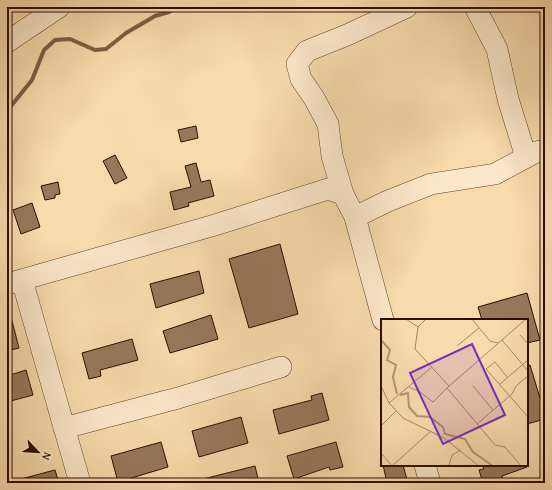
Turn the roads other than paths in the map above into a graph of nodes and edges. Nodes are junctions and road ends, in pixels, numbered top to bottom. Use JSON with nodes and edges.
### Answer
{"nodes":[{"id":1,"x":59,"y":7,"type":"edge"},
{"id":2,"x":407,"y":7,"type":"edge"},
{"id":3,"x":475,"y":7,"type":"edge"},
{"id":4,"x":7,"y":42,"type":"edge"},
{"id":5,"x":545,"y":150,"type":"edge"},
{"id":6,"x":526,"y":157,"type":"junction"},
{"id":7,"x":343,"y":194,"type":"junction"},
{"id":8,"x":355,"y":217,"type":"junction"},
{"id":9,"x":14,"y":282,"type":"edge"},
{"id":10,"x":383,"y":319,"type":"edge"},
{"id":11,"x":281,"y":367,"type":"dead end"},
{"id":12,"x":64,"y":428,"type":"junction"},
{"id":13,"x":425,"y":466,"type":"edge"},
{"id":14,"x":80,"y":483,"type":"edge"},
{"id":15,"x":430,"y":483,"type":"edge"}],
"edges":[{"from":1,"to":4,"type":"street"},
{"from":2,"to":7,"type":"street"},
{"from":3,"to":6,"type":"street"},
{"from":5,"to":6,"type":"street"},
{"from":6,"to":8,"type":"street"},
{"from":7,"to":8,"type":"street"},
{"from":7,"to":9,"type":"street"},
{"from":8,"to":10,"type":"street"},
{"from":9,"to":12,"type":"street"},
{"from":11,"to":12,"type":"street"},
{"from":12,"to":14,"type":"street"},
{"from":13,"to":15,"type":"street"}]}
